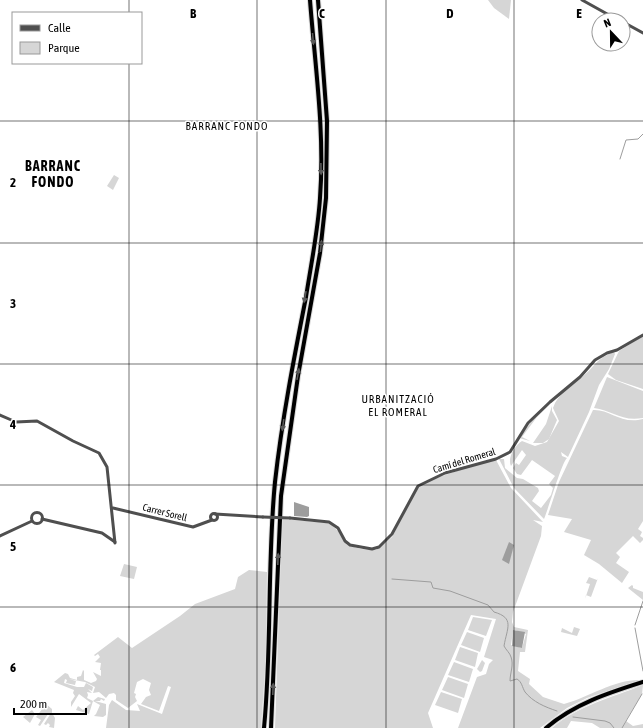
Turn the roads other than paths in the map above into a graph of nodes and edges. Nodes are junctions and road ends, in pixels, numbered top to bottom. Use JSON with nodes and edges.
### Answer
{"nodes":[{"id":1,"x":310,"y":0,"type":"edge"},
{"id":2,"x":318,"y":0,"type":"edge"},
{"id":3,"x":582,"y":0,"type":"edge"},
{"id":4,"x":604,"y":12,"type":"edge"},
{"id":5,"x":631,"y":26,"type":"edge"},
{"id":6,"x":643,"y":33,"type":"edge"},
{"id":7,"x":643,"y":335,"type":"edge"},
{"id":8,"x":0,"y":415,"type":"edge"},
{"id":9,"x":113,"y":508,"type":"junction"},
{"id":10,"x":216,"y":516,"type":"junction"},
{"id":11,"x":42,"y":519,"type":"junction"},
{"id":12,"x":212,"y":520,"type":"junction"},
{"id":13,"x":32,"y":521,"type":"junction"},
{"id":14,"x":0,"y":536,"type":"edge"},
{"id":15,"x":643,"y":682,"type":"edge"},
{"id":16,"x":264,"y":728,"type":"edge"},
{"id":17,"x":271,"y":728,"type":"edge"},
{"id":18,"x":546,"y":728,"type":"edge"}],
"edges":[{"from":1,"to":16,"type":"highway","one_way":true},
{"from":17,"to":2,"type":"highway","one_way":true},
{"from":3,"to":4,"type":"street"},
{"from":5,"to":6,"type":"street"},
{"from":7,"to":10,"type":"street","name":"Camí del Romeral","bridge":true},
{"from":8,"to":9,"type":"street"},
{"from":9,"to":11,"type":"street"},
{"from":9,"to":12,"type":"street","name":"Carrer Sorell"},
{"from":10,"to":12,"type":"street","name":"Carrer Sorell"},
{"from":10,"to":12,"type":"street"},
{"from":11,"to":13,"type":"street"},
{"from":11,"to":13,"type":"street"},
{"from":13,"to":14,"type":"street"},
{"from":15,"to":18,"type":"highway"}]}
